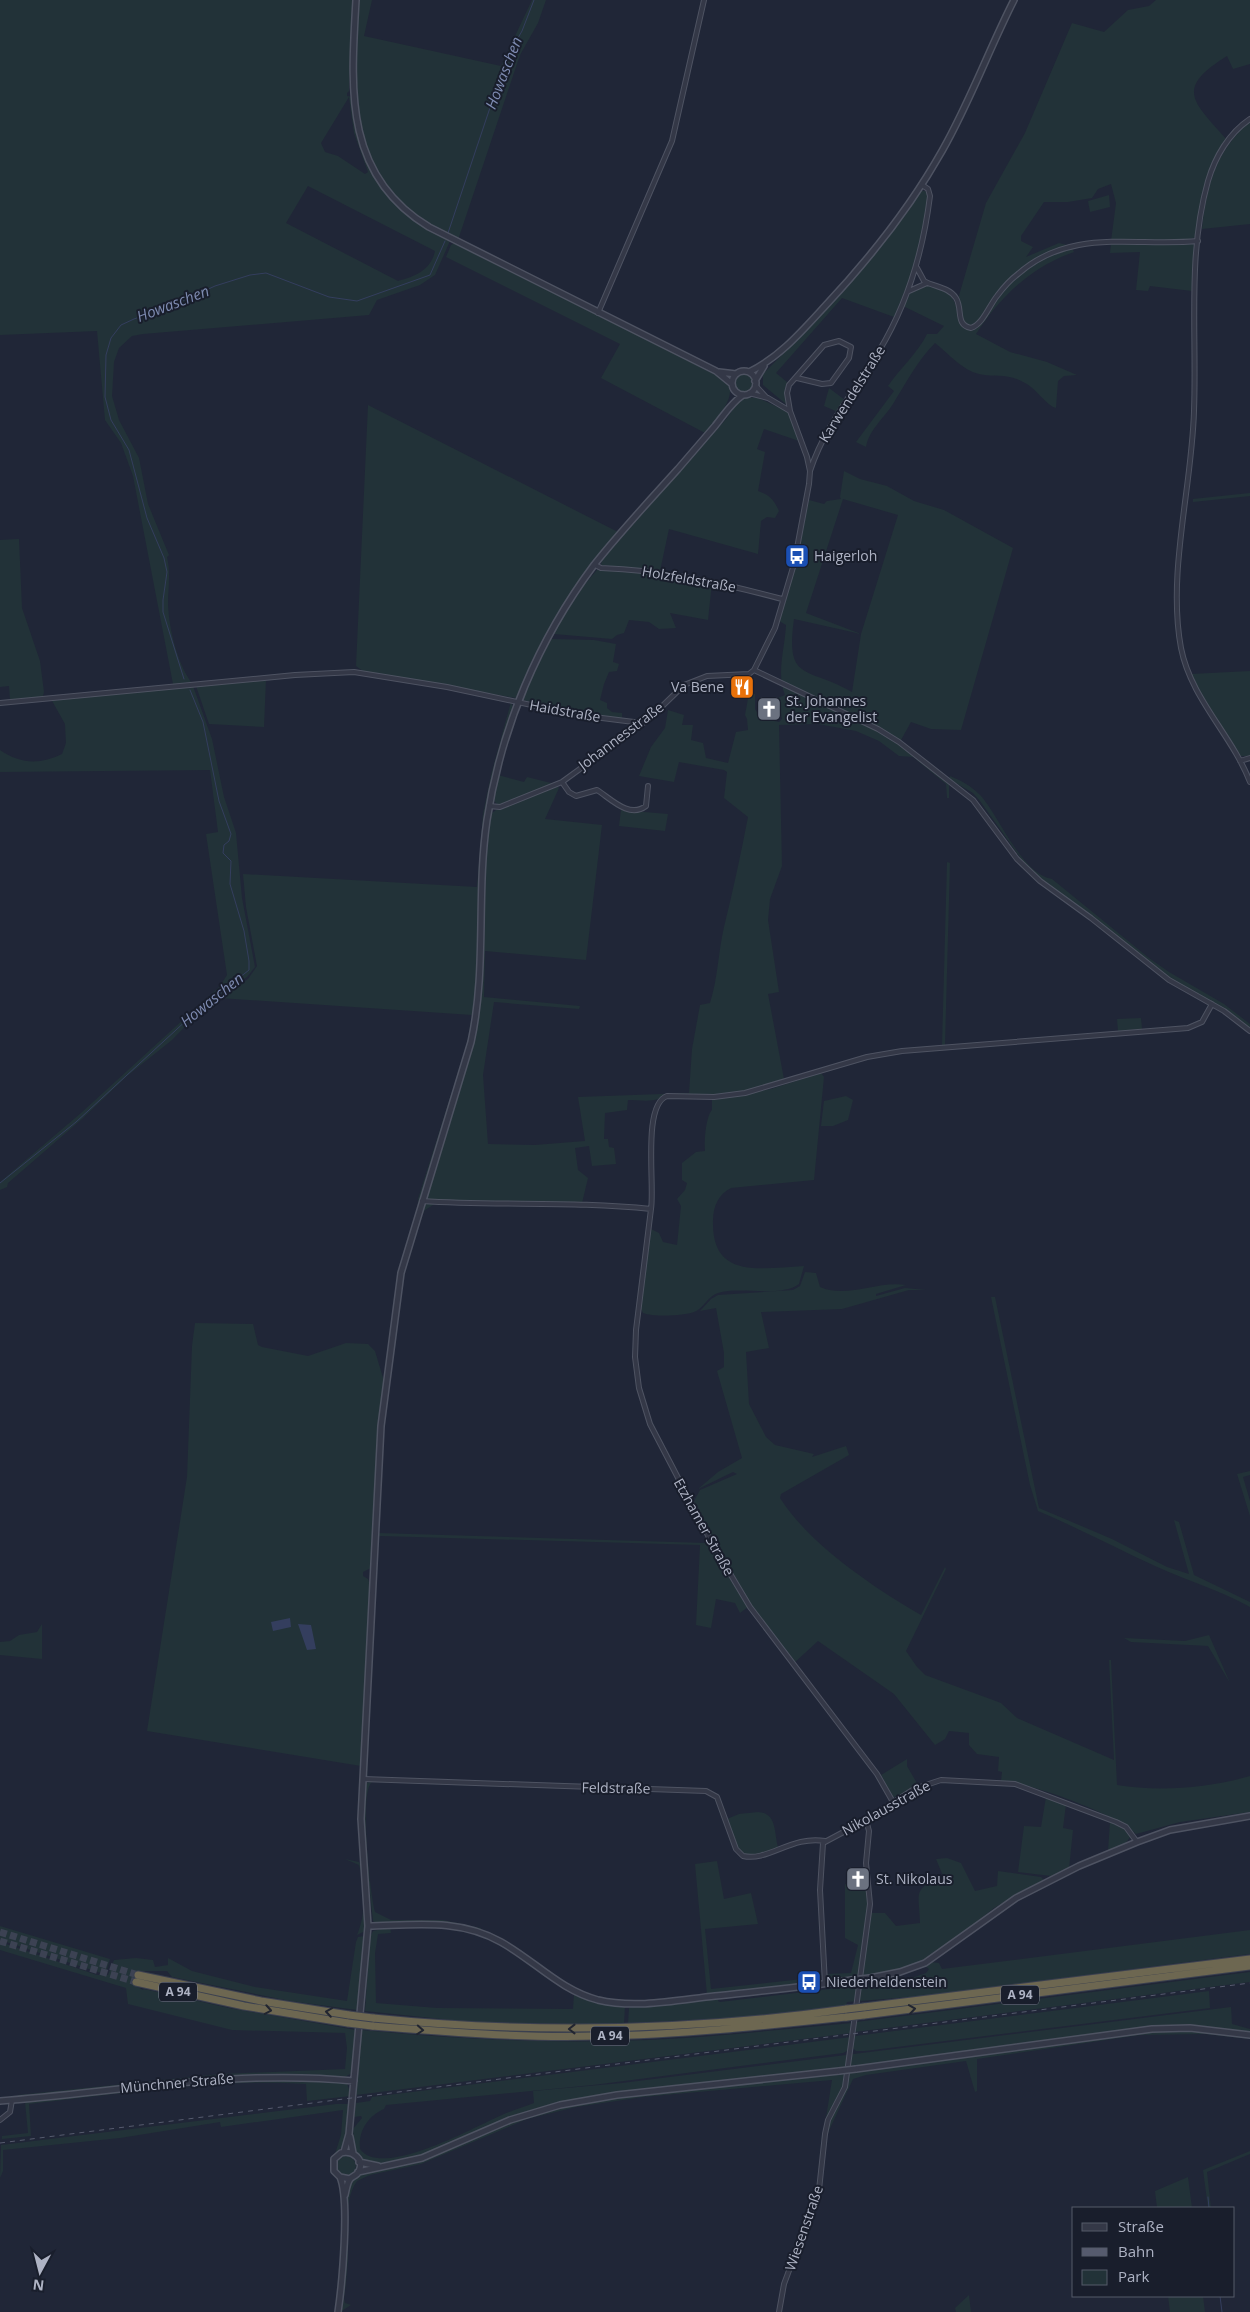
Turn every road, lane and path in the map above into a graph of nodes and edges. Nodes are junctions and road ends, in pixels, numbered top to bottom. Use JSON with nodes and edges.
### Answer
{"nodes":[{"id":1,"x":356,"y":0,"type":"edge"},
{"id":2,"x":704,"y":0,"type":"edge"},
{"id":3,"x":1014,"y":0,"type":"edge"},
{"id":4,"x":1250,"y":119,"type":"edge"},
{"id":5,"x":922,"y":185,"type":"junction"},
{"id":6,"x":1198,"y":242,"type":"junction"},
{"id":7,"x":917,"y":268,"type":"junction"},
{"id":8,"x":927,"y":283,"type":"junction"},
{"id":9,"x":907,"y":293,"type":"junction"},
{"id":10,"x":598,"y":313,"type":"junction"},
{"id":11,"x":764,"y":366,"type":"junction"},
{"id":12,"x":716,"y":371,"type":"junction"},
{"id":13,"x":749,"y":372,"type":"junction"},
{"id":14,"x":736,"y":374,"type":"junction"},
{"id":15,"x":797,"y":378,"type":"junction"},
{"id":16,"x":756,"y":383,"type":"junction"},
{"id":17,"x":733,"y":386,"type":"junction"},
{"id":18,"x":749,"y":393,"type":"junction"},
{"id":19,"x":742,"y":395,"type":"junction"},
{"id":20,"x":768,"y":398,"type":"junction"},
{"id":21,"x":732,"y":404,"type":"junction"},
{"id":22,"x":790,"y":411,"type":"junction"},
{"id":23,"x":810,"y":471,"type":"junction"},
{"id":24,"x":594,"y":565,"type":"junction"},
{"id":25,"x":782,"y":599,"type":"junction"},
{"id":26,"x":754,"y":670,"type":"junction"},
{"id":27,"x":518,"y":702,"type":"junction"},
{"id":28,"x":0,"y":703,"type":"edge"},
{"id":29,"x":642,"y":723,"type":"junction"},
{"id":30,"x":1250,"y":758,"type":"edge"},
{"id":31,"x":1240,"y":761,"type":"junction"},
{"id":32,"x":562,"y":782,"type":"junction"},
{"id":33,"x":1250,"y":782,"type":"edge"},
{"id":34,"x":648,"y":786,"type":"dead end"},
{"id":35,"x":489,"y":806,"type":"junction"},
{"id":36,"x":1212,"y":1004,"type":"junction"},
{"id":37,"x":1250,"y":1032,"type":"edge"},
{"id":38,"x":422,"y":1201,"type":"junction"},
{"id":39,"x":651,"y":1209,"type":"junction"},
{"id":40,"x":362,"y":1779,"type":"junction"},
{"id":41,"x":893,"y":1802,"type":"junction"},
{"id":42,"x":1250,"y":1816,"type":"edge"},
{"id":43,"x":866,"y":1820,"type":"junction"},
{"id":44,"x":825,"y":1841,"type":"junction"},
{"id":45,"x":1137,"y":1842,"type":"junction"},
{"id":46,"x":368,"y":1926,"type":"junction"},
{"id":47,"x":1250,"y":1959,"type":"edge"},
{"id":48,"x":1250,"y":1966,"type":"edge"},
{"id":49,"x":825,"y":1984,"type":"junction"},
{"id":50,"x":864,"y":2011,"type":"junction"},
{"id":51,"x":372,"y":2022,"type":"junction"},
{"id":52,"x":1250,"y":2035,"type":"edge"},
{"id":53,"x":354,"y":2081,"type":"junction"},
{"id":54,"x":12,"y":2100,"type":"junction"},
{"id":55,"x":0,"y":2101,"type":"edge"},
{"id":56,"x":0,"y":2120,"type":"edge"},
{"id":57,"x":350,"y":2134,"type":"junction"},
{"id":58,"x":344,"y":2152,"type":"junction"},
{"id":59,"x":353,"y":2153,"type":"junction"},
{"id":60,"x":360,"y":2162,"type":"junction"},
{"id":61,"x":381,"y":2166,"type":"junction"},
{"id":62,"x":358,"y":2172,"type":"junction"},
{"id":63,"x":340,"y":2177,"type":"junction"},
{"id":64,"x":350,"y":2178,"type":"junction"},
{"id":65,"x":344,"y":2198,"type":"junction"},
{"id":66,"x":338,"y":2312,"type":"edge"},
{"id":67,"x":779,"y":2312,"type":"edge"}],
"edges":[{"from":1,"to":10,"type":"street"},
{"from":2,"to":10,"type":"street"},
{"from":3,"to":5,"type":"street"},
{"from":4,"to":6,"type":"street"},
{"from":5,"to":7,"type":"street","name":"Karwendelstraße"},
{"from":5,"to":11,"type":"street"},
{"from":6,"to":8,"type":"street"},
{"from":6,"to":31,"type":"street"},
{"from":7,"to":8,"type":"street"},
{"from":7,"to":9,"type":"street","name":"Karwendelstraße"},
{"from":8,"to":9,"type":"street"},
{"from":9,"to":23,"type":"street","name":"Karwendelstraße"},
{"from":10,"to":12,"type":"street"},
{"from":11,"to":13,"type":"street"},
{"from":11,"to":16,"type":"street"},
{"from":12,"to":14,"type":"street"},
{"from":12,"to":17,"type":"street"},
{"from":13,"to":14,"type":"street"},
{"from":13,"to":16,"type":"street"},
{"from":14,"to":17,"type":"street"},
{"from":15,"to":15,"type":"street"},
{"from":15,"to":22,"type":"street"},
{"from":16,"to":18,"type":"street"},
{"from":16,"to":20,"type":"street"},
{"from":17,"to":19,"type":"street"},
{"from":17,"to":21,"type":"street"},
{"from":18,"to":19,"type":"street"},
{"from":18,"to":20,"type":"street"},
{"from":19,"to":21,"type":"street"},
{"from":20,"to":22,"type":"street"},
{"from":21,"to":24,"type":"street"},
{"from":22,"to":23,"type":"street"},
{"from":23,"to":25,"type":"street"},
{"from":24,"to":25,"type":"street","name":"Holzfeldstraße"},
{"from":24,"to":27,"type":"street"},
{"from":25,"to":26,"type":"street"},
{"from":26,"to":29,"type":"street","name":"Johannesstraße"},
{"from":26,"to":36,"type":"street"},
{"from":27,"to":28,"type":"street","name":"Haidstraße"},
{"from":27,"to":29,"type":"street","name":"Haidstraße"},
{"from":27,"to":35,"type":"street"},
{"from":29,"to":32,"type":"street","name":"Johannesstraße"},
{"from":30,"to":31,"type":"street"},
{"from":31,"to":33,"type":"street"},
{"from":32,"to":34,"type":"street"},
{"from":32,"to":35,"type":"street","name":"Johannesstraße"},
{"from":35,"to":38,"type":"street"},
{"from":36,"to":37,"type":"street"},
{"from":36,"to":39,"type":"street","name":"Etzhamer Straße"},
{"from":38,"to":39,"type":"street"},
{"from":38,"to":40,"type":"street"},
{"from":39,"to":41,"type":"street","name":"Etzhamer Straße"},
{"from":40,"to":44,"type":"street","name":"Feldstraße"},
{"from":40,"to":46,"type":"street"},
{"from":41,"to":43,"type":"street","name":"Nikolausstraße"},
{"from":41,"to":45,"type":"street","name":"Nikolausstraße"},
{"from":42,"to":45,"type":"street"},
{"from":43,"to":44,"type":"street","name":"Nikolausstraße"},
{"from":43,"to":67,"type":"street","name":"Wiesenstraße"},
{"from":44,"to":49,"type":"street"},
{"from":45,"to":49,"type":"street","bridge":true},
{"from":46,"to":49,"type":"street"},
{"from":46,"to":53,"type":"street"},
{"from":47,"to":50,"type":"highway","number":"A 94"},
{"from":50,"to":48,"type":"highway","number":"A 94","one_way":true},
{"from":50,"to":51,"type":"highway","number":"A 94","bridge":true},
{"from":51,"to":51,"type":"highway","number":"A 94","one_way":true,"bridge":true},
{"from":52,"to":61,"type":"street","bridge":true},
{"from":53,"to":54,"type":"street","name":"Münchner Straße"},
{"from":53,"to":57,"type":"street"},
{"from":54,"to":55,"type":"street","name":"Münchner Straße"},
{"from":54,"to":56,"type":"street"},
{"from":57,"to":58,"type":"street"},
{"from":57,"to":59,"type":"street"},
{"from":58,"to":59,"type":"street"},
{"from":58,"to":63,"type":"street"},
{"from":59,"to":60,"type":"street"},
{"from":60,"to":61,"type":"street"},
{"from":60,"to":62,"type":"street"},
{"from":61,"to":62,"type":"street"},
{"from":62,"to":64,"type":"street"},
{"from":63,"to":64,"type":"street"},
{"from":63,"to":65,"type":"street"},
{"from":64,"to":65,"type":"street"},
{"from":65,"to":66,"type":"street"}]}
